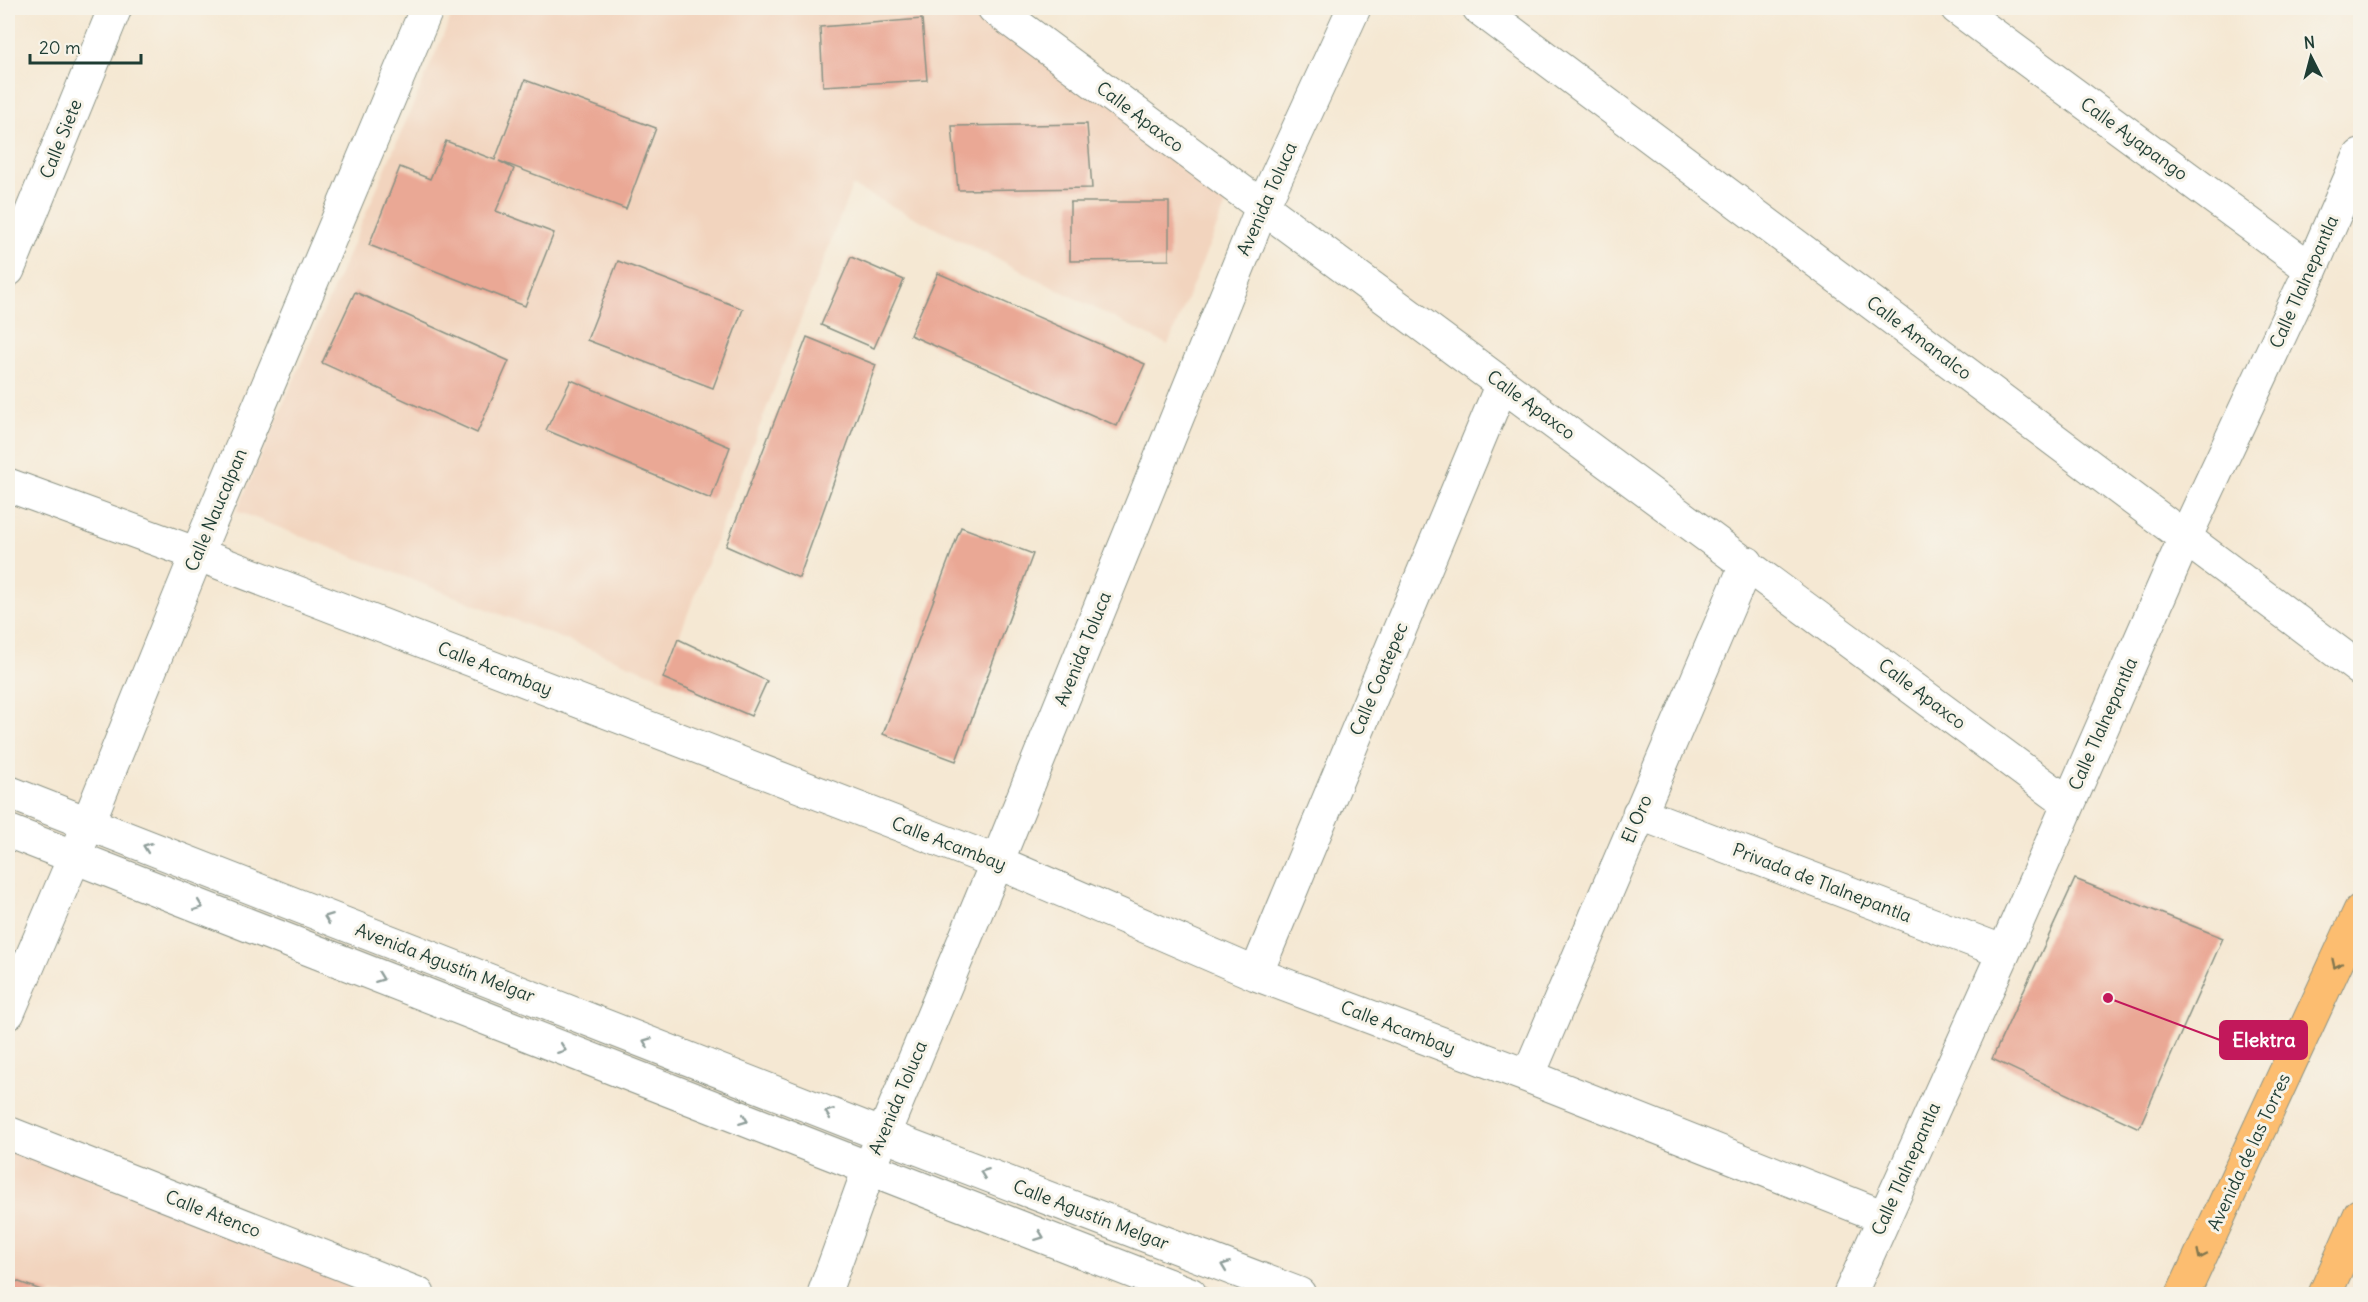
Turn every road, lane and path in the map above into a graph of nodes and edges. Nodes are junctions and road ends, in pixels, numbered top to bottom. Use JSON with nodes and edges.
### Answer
{"nodes":[{"id":1,"x":115,"y":8,"type":"edge"},
{"id":2,"x":427,"y":8,"type":"edge"},
{"id":3,"x":994,"y":8,"type":"edge"},
{"id":4,"x":1354,"y":8,"type":"edge"},
{"id":5,"x":1479,"y":8,"type":"edge"},
{"id":6,"x":1975,"y":13,"type":"edge"},
{"id":7,"x":2361,"y":156,"type":"edge"},
{"id":8,"x":1262,"y":208,"type":"junction"},
{"id":9,"x":2311,"y":269,"type":"junction"},
{"id":10,"x":8,"y":270,"type":"edge"},
{"id":11,"x":1502,"y":384,"type":"junction"},
{"id":12,"x":8,"y":485,"type":"edge"},
{"id":13,"x":2186,"y":538,"type":"junction"},
{"id":14,"x":197,"y":554,"type":"junction"},
{"id":15,"x":1747,"y":563,"type":"junction"},
{"id":16,"x":2361,"y":669,"type":"edge"},
{"id":17,"x":8,"y":792,"type":"edge"},
{"id":18,"x":2068,"y":803,"type":"junction"},
{"id":19,"x":1640,"y":813,"type":"junction"},
{"id":20,"x":87,"y":823,"type":"junction"},
{"id":21,"x":8,"y":831,"type":"edge"},
{"id":22,"x":74,"y":858,"type":"junction"},
{"id":23,"x":996,"y":862,"type":"junction"},
{"id":24,"x":2361,"y":911,"type":"edge"},
{"id":25,"x":2004,"y":952,"type":"junction"},
{"id":26,"x":1256,"y":975,"type":"junction"},
{"id":27,"x":8,"y":1014,"type":"edge"},
{"id":28,"x":1528,"y":1076,"type":"junction"},
{"id":29,"x":8,"y":1133,"type":"edge"},
{"id":30,"x":883,"y":1135,"type":"junction"},
{"id":31,"x":868,"y":1169,"type":"junction"},
{"id":32,"x":2360,"y":1216,"type":"edge"},
{"id":33,"x":1884,"y":1217,"type":"junction"},
{"id":34,"x":418,"y":1294,"type":"edge"},
{"id":35,"x":824,"y":1294,"type":"edge"},
{"id":36,"x":1190,"y":1294,"type":"edge"},
{"id":37,"x":1299,"y":1294,"type":"edge"},
{"id":38,"x":1850,"y":1294,"type":"edge"},
{"id":39,"x":2182,"y":1294,"type":"edge"},
{"id":40,"x":2325,"y":1294,"type":"edge"}],
"edges":[{"from":1,"to":10,"type":"street","name":"Calle Siete"},
{"from":2,"to":14,"type":"street","name":"Calle Naucalpan"},
{"from":3,"to":8,"type":"street","name":"Calle Apaxco"},
{"from":4,"to":8,"type":"street","name":"Avenida Toluca"},
{"from":5,"to":13,"type":"street","name":"Calle Amanalco"},
{"from":6,"to":9,"type":"street","name":"Calle Ayapango"},
{"from":7,"to":9,"type":"street","name":"Calle Tlalnepantla"},
{"from":8,"to":11,"type":"street","name":"Calle Apaxco"},
{"from":8,"to":23,"type":"street","name":"Avenida Toluca"},
{"from":9,"to":13,"type":"street","name":"Calle Tlalnepantla"},
{"from":11,"to":15,"type":"street","name":"Calle Apaxco"},
{"from":11,"to":26,"type":"street","name":"Calle Coatepec"},
{"from":12,"to":14,"type":"street","name":"Calle Acambay"},
{"from":13,"to":16,"type":"street","name":"Calle Amanalco"},
{"from":13,"to":18,"type":"street","name":"Calle Tlalnepantla"},
{"from":14,"to":20,"type":"street","name":"Calle Naucalpan"},
{"from":14,"to":23,"type":"street","name":"Calle Acambay"},
{"from":15,"to":18,"type":"street","name":"Calle Apaxco"},
{"from":15,"to":19,"type":"street","name":"El Oro"},
{"from":17,"to":20,"type":"street","name":"Avenida Agustín Melgar"},
{"from":18,"to":25,"type":"street","name":"Calle Tlalnepantla"},
{"from":19,"to":25,"type":"street","name":"Privada de Tlalnepantla"},
{"from":19,"to":28,"type":"street","name":"El Oro"},
{"from":20,"to":22,"type":"street","name":"Calle Naucalpan"},
{"from":30,"to":20,"type":"street","name":"Avenida Agustín Melgar","one_way":true},
{"from":21,"to":22,"type":"street","name":"Avenida Agustín Melgar"},
{"from":22,"to":27,"type":"street","name":"Calle Naucalpan"},
{"from":22,"to":31,"type":"street","name":"Avenida Agustín Melgar","one_way":true},
{"from":23,"to":26,"type":"street","name":"Calle Acambay"},
{"from":23,"to":30,"type":"street","name":"Avenida Toluca"},
{"from":24,"to":39,"type":"main road","name":"Avenida de las Torres","one_way":true},
{"from":25,"to":33,"type":"street","name":"Calle Tlalnepantla"},
{"from":26,"to":28,"type":"street","name":"Calle Acambay"},
{"from":28,"to":33,"type":"street","name":"Calle Acambay"},
{"from":29,"to":34,"type":"street","name":"Calle Atenco"},
{"from":30,"to":31,"type":"street","name":"Avenida Toluca"},
{"from":37,"to":30,"type":"street","name":"Calle Agustín Melgar","one_way":true},
{"from":31,"to":35,"type":"street","name":"Avenida Toluca"},
{"from":31,"to":36,"type":"street","name":"Calle Agustín Melgar","one_way":true},
{"from":32,"to":40,"type":"main road"},
{"from":33,"to":38,"type":"street","name":"Calle Tlalnepantla"}]}
